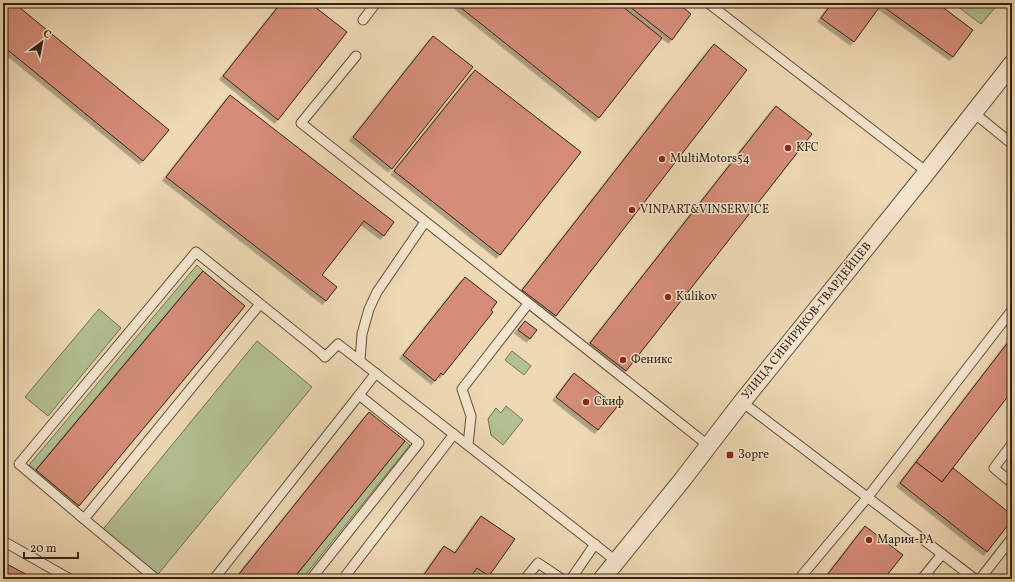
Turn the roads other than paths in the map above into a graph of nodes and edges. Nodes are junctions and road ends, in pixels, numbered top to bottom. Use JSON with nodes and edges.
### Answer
{"nodes":[{"id":1,"x":376,"y":3,"type":"edge"},
{"id":2,"x":708,"y":3,"type":"edge"},
{"id":3,"x":719,"y":6,"type":"edge"},
{"id":4,"x":363,"y":20,"type":"dead end"},
{"id":5,"x":356,"y":56,"type":"dead end"},
{"id":6,"x":1012,"y":64,"type":"edge"},
{"id":7,"x":974,"y":113,"type":"junction"},
{"id":8,"x":1012,"y":144,"type":"edge"},
{"id":9,"x":927,"y":172,"type":"junction"},
{"id":10,"x":425,"y":222,"type":"junction"},
{"id":11,"x":260,"y":304,"type":"junction"},
{"id":12,"x":528,"y":304,"type":"junction"},
{"id":13,"x":1012,"y":310,"type":"edge"},
{"id":14,"x":360,"y":361,"type":"junction"},
{"id":15,"x":376,"y":374,"type":"junction"},
{"id":16,"x":359,"y":396,"type":"junction"},
{"id":17,"x":742,"y":402,"type":"junction"},
{"id":18,"x":454,"y":434,"type":"junction"},
{"id":19,"x":1012,"y":444,"type":"edge"},
{"id":20,"x":468,"y":445,"type":"junction"},
{"id":21,"x":708,"y":446,"type":"junction"},
{"id":22,"x":1012,"y":483,"type":"edge"},
{"id":23,"x":867,"y":498,"type":"junction"},
{"id":24,"x":84,"y":519,"type":"junction"},
{"id":25,"x":1012,"y":538,"type":"edge"},
{"id":26,"x":3,"y":541,"type":"edge"},
{"id":27,"x":594,"y":544,"type":"junction"},
{"id":28,"x":942,"y":554,"type":"junction"},
{"id":29,"x":616,"y":561,"type":"junction"},
{"id":30,"x":70,"y":579,"type":"edge"},
{"id":31,"x":156,"y":579,"type":"edge"},
{"id":32,"x":214,"y":579,"type":"edge"},
{"id":33,"x":311,"y":579,"type":"edge"},
{"id":34,"x":343,"y":579,"type":"edge"},
{"id":35,"x":525,"y":579,"type":"edge"},
{"id":36,"x":562,"y":579,"type":"edge"},
{"id":37,"x":571,"y":579,"type":"edge"},
{"id":38,"x":602,"y":579,"type":"edge"},
{"id":39,"x":799,"y":579,"type":"edge"},
{"id":40,"x":922,"y":579,"type":"edge"},
{"id":41,"x":975,"y":579,"type":"edge"},
{"id":42,"x":980,"y":579,"type":"edge"}],
"edges":[{"from":1,"to":4,"type":"lane"},
{"from":2,"to":3,"type":"lane"},
{"from":3,"to":9,"type":"lane"},
{"from":5,"to":10,"type":"lane"},
{"from":6,"to":7,"type":"street","name":"УЛИЦА СИБИРЯКОВ-ГВАРДЕЙЦЕВ"},
{"from":7,"to":8,"type":"lane"},
{"from":7,"to":9,"type":"street","name":"УЛИЦА СИБИРЯКОВ-ГВАРДЕЙЦЕВ"},
{"from":9,"to":17,"type":"street","name":"УЛИЦА СИБИРЯКОВ-ГВАРДЕЙЦЕВ"},
{"from":10,"to":12,"type":"lane"},
{"from":10,"to":14,"type":"lane"},
{"from":11,"to":14,"type":"lane"},
{"from":11,"to":24,"type":"lane"},
{"from":11,"to":24,"type":"lane"},
{"from":12,"to":20,"type":"lane"},
{"from":12,"to":21,"type":"lane"},
{"from":13,"to":23,"type":"lane"},
{"from":14,"to":15,"type":"lane"},
{"from":15,"to":16,"type":"lane"},
{"from":15,"to":18,"type":"lane"},
{"from":16,"to":32,"type":"lane"},
{"from":16,"to":33,"type":"lane"},
{"from":17,"to":21,"type":"street","name":"УЛИЦА СИБИРЯКОВ-ГВАРДЕЙЦЕВ"},
{"from":17,"to":23,"type":"lane"},
{"from":18,"to":20,"type":"lane"},
{"from":18,"to":34,"type":"lane"},
{"from":19,"to":22,"type":"lane"},
{"from":20,"to":27,"type":"lane"},
{"from":21,"to":29,"type":"street","name":"УЛИЦА СИБИРЯКОВ-ГВАРДЕЙЦЕВ"},
{"from":23,"to":28,"type":"lane"},
{"from":23,"to":39,"type":"lane"},
{"from":24,"to":31,"type":"lane"},
{"from":25,"to":42,"type":"lane"},
{"from":26,"to":30,"type":"lane"},
{"from":27,"to":29,"type":"lane"},
{"from":27,"to":37,"type":"lane"},
{"from":28,"to":40,"type":"lane"},
{"from":28,"to":41,"type":"lane"},
{"from":29,"to":38,"type":"street","name":"УЛИЦА СИБИРЯКОВ-ГВАРДЕЙЦЕВ"},
{"from":35,"to":36,"type":"lane"}]}
